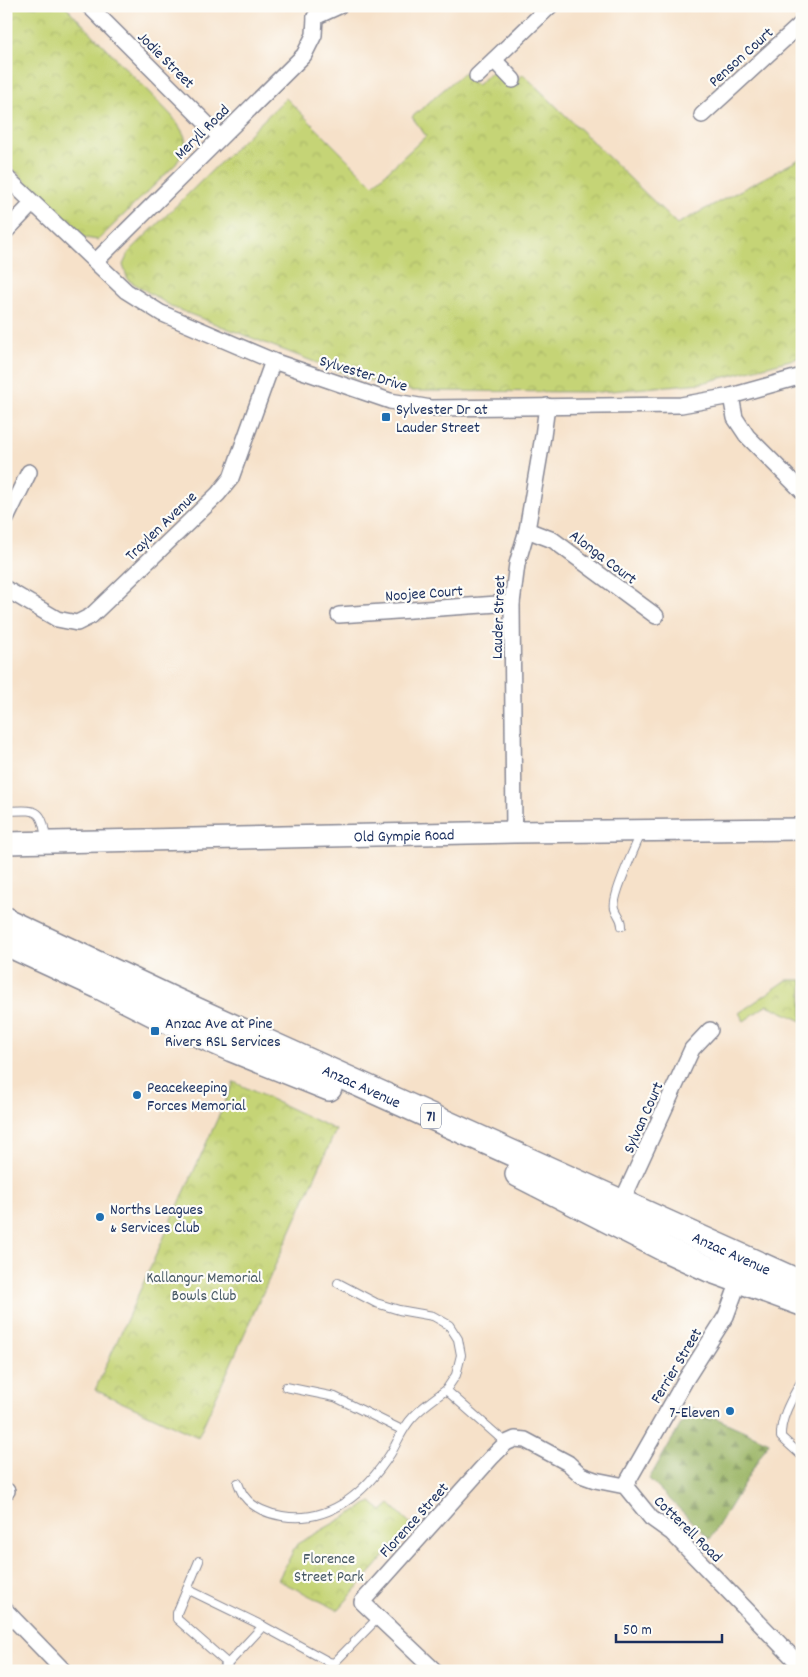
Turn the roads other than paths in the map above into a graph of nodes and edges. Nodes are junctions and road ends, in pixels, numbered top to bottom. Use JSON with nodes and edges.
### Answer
{"nodes":[{"id":1,"x":89,"y":6,"type":"edge"},
{"id":2,"x":339,"y":6,"type":"edge"},
{"id":3,"x":550,"y":6,"type":"edge"},
{"id":4,"x":312,"y":12,"type":"edge"},
{"id":5,"x":802,"y":23,"type":"edge"},
{"id":6,"x":494,"y":60,"type":"junction"},
{"id":7,"x":477,"y":76,"type":"dead end"},
{"id":8,"x":513,"y":80,"type":"dead end"},
{"id":9,"x":702,"y":115,"type":"dead end"},
{"id":10,"x":220,"y":137,"type":"junction"},
{"id":11,"x":6,"y":177,"type":"edge"},
{"id":12,"x":33,"y":203,"type":"junction"},
{"id":13,"x":6,"y":231,"type":"edge"},
{"id":14,"x":96,"y":261,"type":"junction"},
{"id":15,"x":273,"y":361,"type":"junction"},
{"id":16,"x":802,"y":376,"type":"edge"},
{"id":17,"x":731,"y":396,"type":"junction"},
{"id":18,"x":547,"y":406,"type":"junction"},
{"id":19,"x":29,"y":472,"type":"dead end"},
{"id":20,"x":802,"y":491,"type":"edge"},
{"id":21,"x":6,"y":519,"type":"edge"},
{"id":22,"x":527,"y":530,"type":"junction"},
{"id":23,"x":6,"y":589,"type":"edge"},
{"id":24,"x":512,"y":603,"type":"junction"},
{"id":25,"x":339,"y":615,"type":"dead end"},
{"id":26,"x":656,"y":616,"type":"dead end"},
{"id":27,"x":6,"y":811,"type":"edge"},
{"id":28,"x":802,"y":829,"type":"edge"},
{"id":29,"x":642,"y":831,"type":"junction"},
{"id":30,"x":514,"y":832,"type":"junction"},
{"id":31,"x":46,"y":842,"type":"junction"},
{"id":32,"x":6,"y":843,"type":"edge"},
{"id":33,"x":6,"y":921,"type":"edge"},
{"id":34,"x":622,"y":926,"type":"dead end"},
{"id":35,"x":6,"y":943,"type":"edge"},
{"id":36,"x":710,"y":1030,"type":"dead end"},
{"id":37,"x":236,"y":1040,"type":"junction"},
{"id":38,"x":617,"y":1212,"type":"junction"},
{"id":39,"x":743,"y":1269,"type":"junction"},
{"id":40,"x":338,"y":1283,"type":"dead end"},
{"id":41,"x":802,"y":1284,"type":"edge"},
{"id":42,"x":802,"y":1303,"type":"edge"},
{"id":43,"x":802,"y":1380,"type":"edge"},
{"id":44,"x":286,"y":1387,"type":"dead end"},
{"id":45,"x":446,"y":1390,"type":"junction"},
{"id":46,"x":402,"y":1430,"type":"junction"},
{"id":47,"x":506,"y":1443,"type":"junction"},
{"id":48,"x":802,"y":1456,"type":"edge"},
{"id":49,"x":238,"y":1483,"type":"dead end"},
{"id":50,"x":625,"y":1486,"type":"junction"},
{"id":51,"x":199,"y":1561,"type":"dead end"},
{"id":52,"x":187,"y":1589,"type":"junction"},
{"id":53,"x":6,"y":1611,"type":"edge"},
{"id":54,"x":378,"y":1618,"type":"junction"},
{"id":55,"x":263,"y":1626,"type":"junction"},
{"id":56,"x":226,"y":1663,"type":"junction"},
{"id":57,"x":802,"y":1667,"type":"edge"},
{"id":58,"x":64,"y":1671,"type":"edge"},
{"id":59,"x":221,"y":1671,"type":"edge"},
{"id":60,"x":435,"y":1671,"type":"edge"}],
"edges":[{"from":1,"to":10,"type":"street","name":"Jodie Street"},
{"from":2,"to":4,"type":"street"},
{"from":3,"to":6,"type":"street"},
{"from":4,"to":10,"type":"street","name":"Meryll Road"},
{"from":5,"to":9,"type":"street","name":"Penson Court"},
{"from":6,"to":7,"type":"street"},
{"from":6,"to":8,"type":"street"},
{"from":10,"to":14,"type":"street","name":"Meryll Road"},
{"from":11,"to":12,"type":"street","name":"Sylvester Drive"},
{"from":12,"to":13,"type":"street"},
{"from":12,"to":14,"type":"street","name":"Sylvester Drive"},
{"from":14,"to":15,"type":"street","name":"Sylvester Drive"},
{"from":15,"to":18,"type":"street","name":"Sylvester Drive"},
{"from":15,"to":23,"type":"street","name":"Traylen Avenue"},
{"from":16,"to":17,"type":"street","name":"Sylvester Drive"},
{"from":17,"to":18,"type":"street","name":"Sylvester Drive"},
{"from":17,"to":20,"type":"street"},
{"from":18,"to":22,"type":"street","name":"Lauder Street"},
{"from":19,"to":21,"type":"street"},
{"from":22,"to":24,"type":"street","name":"Lauder Street"},
{"from":22,"to":26,"type":"street","name":"Alonga Court"},
{"from":24,"to":25,"type":"street","name":"Noojee Court"},
{"from":24,"to":30,"type":"street","name":"Lauder Street"},
{"from":27,"to":31,"type":"lane"},
{"from":28,"to":29,"type":"main road","name":"Old Gympie Road"},
{"from":29,"to":30,"type":"main road","name":"Old Gympie Road"},
{"from":29,"to":34,"type":"lane"},
{"from":30,"to":31,"type":"main road","name":"Old Gympie Road"},
{"from":31,"to":32,"type":"main road","name":"Old Gympie Road"},
{"from":33,"to":37,"type":"highway","name":"Anzac Avenue","number":"71"},
{"from":35,"to":37,"type":"highway","name":"Anzac Avenue","number":"71"},
{"from":36,"to":38,"type":"street","name":"Sylvan Court"},
{"from":37,"to":38,"type":"highway","name":"Anzac Avenue","number":"71"},
{"from":38,"to":39,"type":"highway","name":"Anzac Avenue","number":"71"},
{"from":39,"to":41,"type":"highway","name":"Anzac Avenue","number":"71"},
{"from":39,"to":42,"type":"highway","name":"Anzac Avenue","number":"71"},
{"from":39,"to":50,"type":"street","name":"Ferrier Street"},
{"from":40,"to":45,"type":"lane"},
{"from":43,"to":48,"type":"lane"},
{"from":44,"to":46,"type":"lane"},
{"from":45,"to":46,"type":"lane"},
{"from":45,"to":47,"type":"lane"},
{"from":46,"to":49,"type":"lane"},
{"from":47,"to":50,"type":"street"},
{"from":47,"to":54,"type":"street","name":"Florence Street"},
{"from":50,"to":57,"type":"street","name":"Cotterell Road"},
{"from":51,"to":52,"type":"lane"},
{"from":52,"to":55,"type":"lane"},
{"from":52,"to":56,"type":"lane"},
{"from":53,"to":58,"type":"street"},
{"from":54,"to":55,"type":"lane"},
{"from":54,"to":60,"type":"street"},
{"from":55,"to":56,"type":"lane"},
{"from":56,"to":59,"type":"lane"}]}
